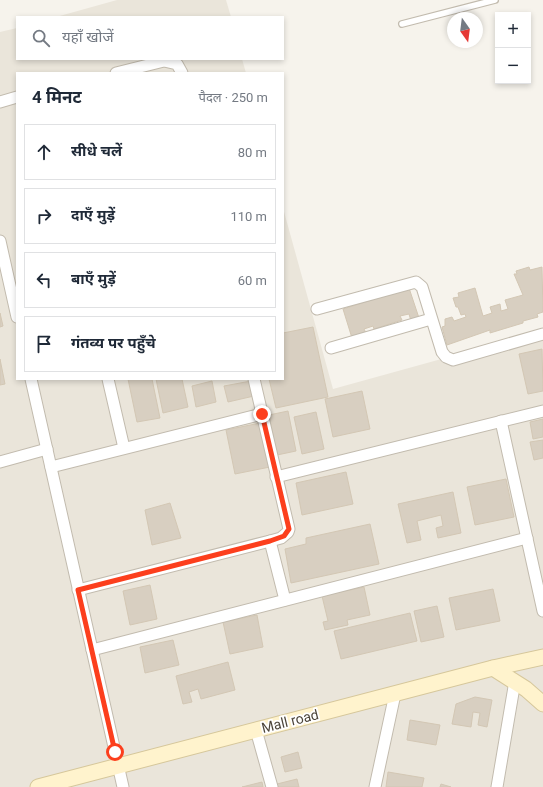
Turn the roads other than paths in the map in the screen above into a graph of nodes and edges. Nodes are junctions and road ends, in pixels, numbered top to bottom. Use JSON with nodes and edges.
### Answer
{"nodes":[{"id":1,"x":495,"y":0,"type":"edge"},
{"id":2,"x":402,"y":24,"type":"dead end"},
{"id":3,"x":120,"y":72,"type":"edge"},
{"id":4,"x":181,"y":72,"type":"edge"},
{"id":5,"x":16,"y":97,"type":"edge"},
{"id":6,"x":0,"y":102,"type":"edge"},
{"id":7,"x":0,"y":242,"type":"edge"},
{"id":8,"x":317,"y":310,"type":"dead end"},
{"id":9,"x":16,"y":313,"type":"edge"},
{"id":10,"x":431,"y":319,"type":"junction"},
{"id":11,"x":543,"y":334,"type":"edge"},
{"id":12,"x":331,"y":348,"type":"dead end"},
{"id":13,"x":31,"y":380,"type":"edge"},
{"id":14,"x":108,"y":380,"type":"edge"},
{"id":15,"x":254,"y":380,"type":"edge"},
{"id":16,"x":543,"y":411,"type":"edge"},
{"id":17,"x":262,"y":414,"type":"junction"},
{"id":18,"x":501,"y":421,"type":"junction"},
{"id":19,"x":124,"y":448,"type":"junction"},
{"id":20,"x":47,"y":449,"type":"junction"},
{"id":21,"x":0,"y":462,"type":"edge"},
{"id":22,"x":51,"y":467,"type":"junction"},
{"id":23,"x":276,"y":477,"type":"junction"},
{"id":24,"x":527,"y":538,"type":"junction"},
{"id":25,"x":270,"y":541,"type":"junction"},
{"id":26,"x":78,"y":590,"type":"junction"},
{"id":27,"x":285,"y":600,"type":"junction"},
{"id":28,"x":543,"y":611,"type":"edge"},
{"id":29,"x":92,"y":650,"type":"junction"},
{"id":30,"x":543,"y":657,"type":"edge"},
{"id":31,"x":493,"y":668,"type":"junction"},
{"id":32,"x":515,"y":681,"type":"junction"},
{"id":33,"x":396,"y":694,"type":"junction"},
{"id":34,"x":543,"y":704,"type":"edge"},
{"id":35,"x":256,"y":730,"type":"junction"},
{"id":36,"x":118,"y":766,"type":"junction"},
{"id":37,"x":38,"y":787,"type":"edge"},
{"id":38,"x":123,"y":787,"type":"edge"},
{"id":39,"x":272,"y":787,"type":"edge"},
{"id":40,"x":374,"y":787,"type":"edge"},
{"id":41,"x":497,"y":787,"type":"edge"}],
"edges":[{"from":1,"to":2,"type":"lane"},
{"from":3,"to":4,"type":"street"},
{"from":5,"to":6,"type":"street"},
{"from":7,"to":9,"type":"street"},
{"from":8,"to":10,"type":"street"},
{"from":10,"to":11,"type":"street"},
{"from":10,"to":12,"type":"street"},
{"from":13,"to":20,"type":"street"},
{"from":14,"to":19,"type":"street"},
{"from":15,"to":17,"type":"street"},
{"from":16,"to":18,"type":"street"},
{"from":17,"to":19,"type":"street"},
{"from":17,"to":23,"type":"street"},
{"from":18,"to":23,"type":"street"},
{"from":18,"to":24,"type":"street"},
{"from":19,"to":22,"type":"street"},
{"from":20,"to":21,"type":"street"},
{"from":20,"to":22,"type":"street"},
{"from":22,"to":26,"type":"street"},
{"from":23,"to":25,"type":"street"},
{"from":24,"to":27,"type":"street"},
{"from":24,"to":28,"type":"street"},
{"from":25,"to":26,"type":"street"},
{"from":25,"to":27,"type":"street"},
{"from":26,"to":29,"type":"street"},
{"from":27,"to":29,"type":"street"},
{"from":29,"to":36,"type":"street"},
{"from":30,"to":31,"type":"street","name":"Mall road"},
{"from":31,"to":32,"type":"street"},
{"from":31,"to":33,"type":"street","name":"Mall road"},
{"from":32,"to":34,"type":"street"},
{"from":32,"to":41,"type":"street"},
{"from":33,"to":35,"type":"street","name":"Mall road"},
{"from":33,"to":40,"type":"street"},
{"from":35,"to":36,"type":"street","name":"Mall road"},
{"from":35,"to":39,"type":"street"},
{"from":36,"to":37,"type":"street","name":"Mall road"},
{"from":36,"to":38,"type":"street"}]}
